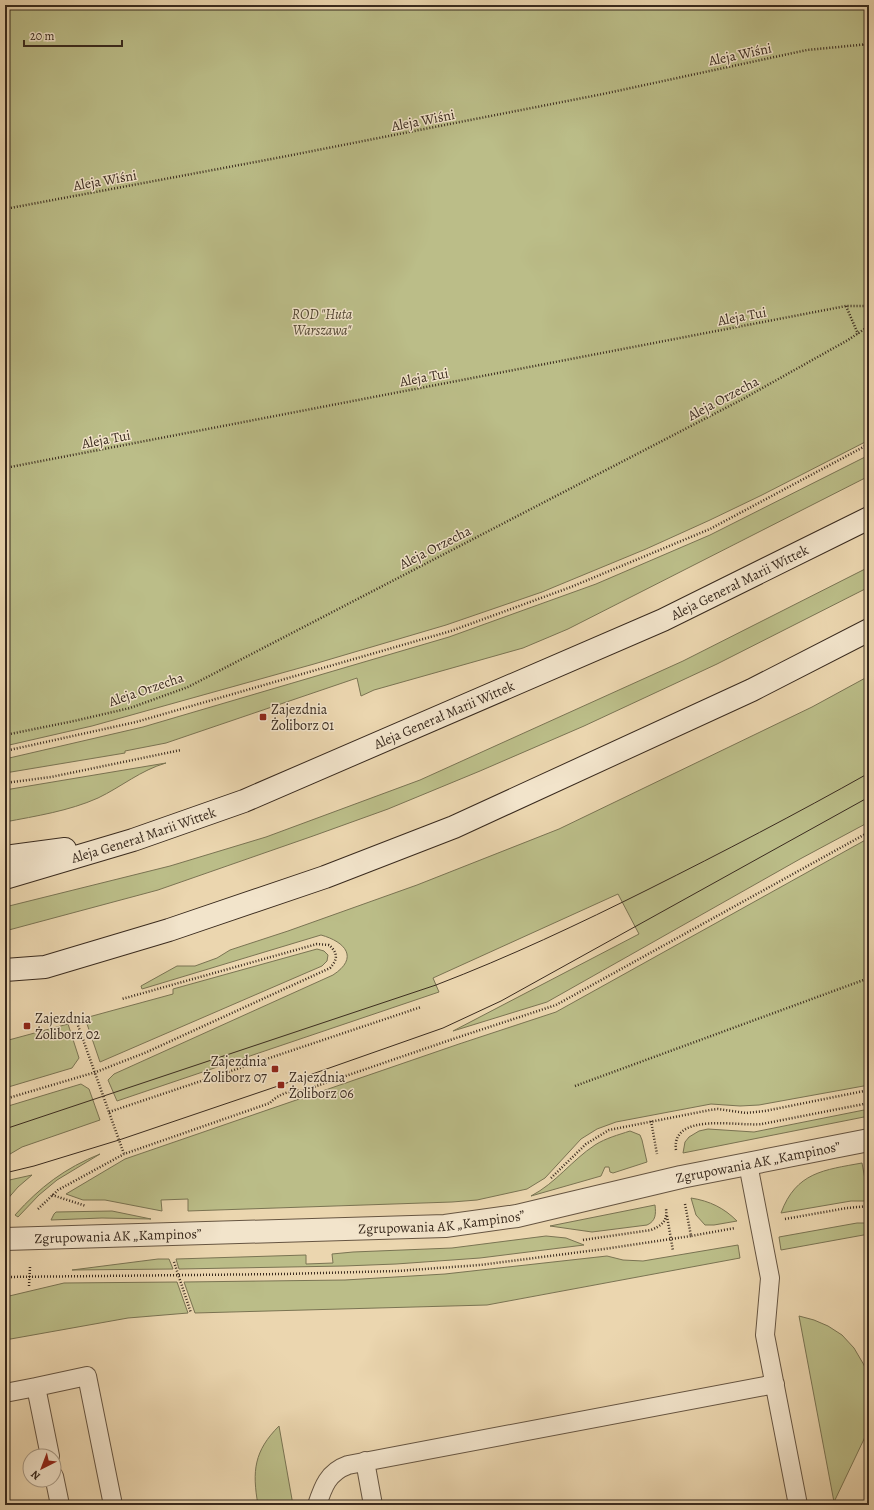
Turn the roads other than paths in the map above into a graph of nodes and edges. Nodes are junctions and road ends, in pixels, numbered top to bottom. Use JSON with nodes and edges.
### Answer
{"nodes":[{"id":1,"x":869,"y":518,"type":"edge"},
{"id":2,"x":869,"y":630,"type":"edge"},
{"id":3,"x":133,"y":840,"type":"junction"},
{"id":4,"x":5,"y":857,"type":"edge"},
{"id":5,"x":5,"y":878,"type":"edge"},
{"id":6,"x":44,"y":967,"type":"junction"},
{"id":7,"x":5,"y":970,"type":"edge"},
{"id":8,"x":5,"y":978,"type":"edge"},
{"id":9,"x":869,"y":1140,"type":"edge"},
{"id":10,"x":748,"y":1164,"type":"junction"},
{"id":11,"x":5,"y":1239,"type":"edge"},
{"id":12,"x":774,"y":1384,"type":"junction"},
{"id":13,"x":36,"y":1387,"type":"junction"},
{"id":14,"x":5,"y":1393,"type":"edge"},
{"id":15,"x":48,"y":1448,"type":"edge"},
{"id":16,"x":365,"y":1461,"type":"junction"},
{"id":17,"x":56,"y":1488,"type":"edge"},
{"id":18,"x":60,"y":1505,"type":"edge"},
{"id":19,"x":113,"y":1505,"type":"edge"},
{"id":20,"x":317,"y":1505,"type":"edge"},
{"id":21,"x":373,"y":1505,"type":"edge"},
{"id":22,"x":798,"y":1505,"type":"edge"}],
"edges":[{"from":1,"to":3,"type":"main road","name":"Aleja Generał Marii Wittek"},
{"from":2,"to":6,"type":"main road"},
{"from":3,"to":4,"type":"main road"},
{"from":3,"to":5,"type":"main road","name":"Aleja Generał Marii Wittek"},
{"from":6,"to":7,"type":"main road"},
{"from":6,"to":8,"type":"main road"},
{"from":9,"to":10,"type":"main road","name":"Zgrupowania AK „Kampinos”"},
{"from":10,"to":11,"type":"main road","name":"Zgrupowania AK „Kampinos”"},
{"from":10,"to":12,"type":"lane"},
{"from":12,"to":16,"type":"lane"},
{"from":12,"to":22,"type":"lane"},
{"from":13,"to":14,"type":"lane"},
{"from":13,"to":15,"type":"lane"},
{"from":13,"to":19,"type":"lane"},
{"from":16,"to":20,"type":"lane"},
{"from":16,"to":21,"type":"lane"},
{"from":17,"to":18,"type":"lane"}]}
